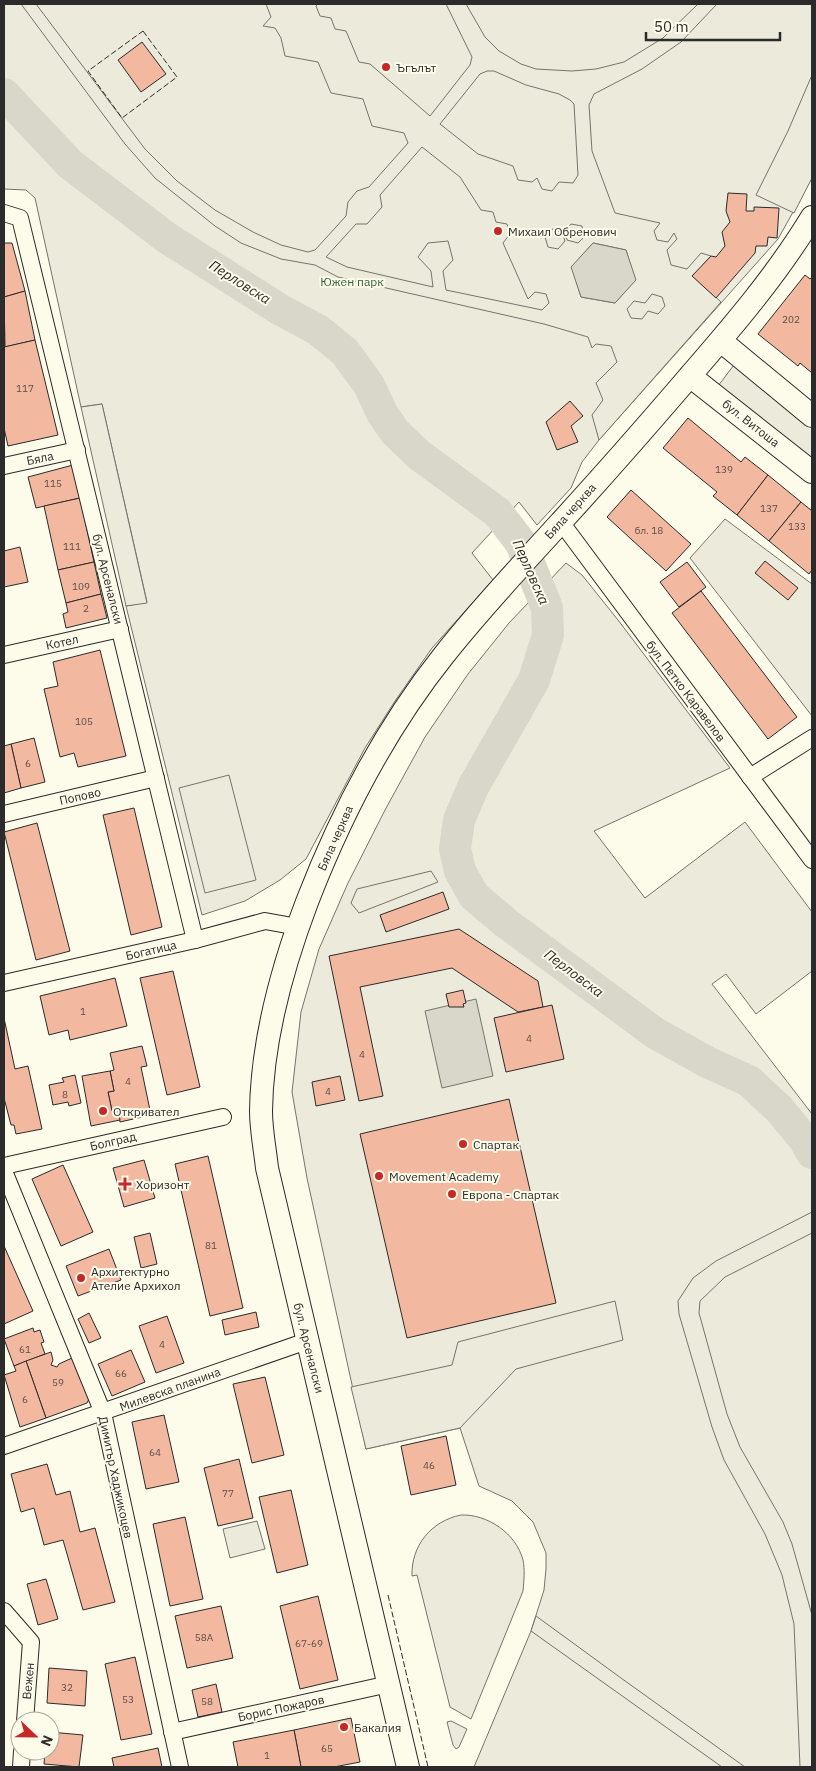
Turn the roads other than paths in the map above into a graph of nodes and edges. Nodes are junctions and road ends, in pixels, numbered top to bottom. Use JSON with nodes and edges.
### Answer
{"nodes":[{"id":1,"x":4,"y":213,"type":"edge"},
{"id":2,"x":812,"y":217,"type":"edge"},
{"id":3,"x":721,"y":341,"type":"junction"},
{"id":4,"x":690,"y":376,"type":"junction"},
{"id":5,"x":812,"y":416,"type":"edge"},
{"id":6,"x":77,"y":450,"type":"junction"},
{"id":7,"x":4,"y":466,"type":"edge"},
{"id":8,"x":812,"y":472,"type":"edge"},
{"id":9,"x":554,"y":530,"type":"junction"},
{"id":10,"x":120,"y":629,"type":"junction"},
{"id":11,"x":4,"y":654,"type":"edge"},
{"id":12,"x":812,"y":738,"type":"edge"},
{"id":13,"x":750,"y":777,"type":"junction"},
{"id":14,"x":156,"y":778,"type":"junction"},
{"id":15,"x":4,"y":814,"type":"edge"},
{"id":16,"x":812,"y":860,"type":"edge"},
{"id":17,"x":298,"y":927,"type":"junction"},
{"id":18,"x":195,"y":940,"type":"junction"},
{"id":19,"x":4,"y":983,"type":"edge"},
{"id":20,"x":223,"y":1117,"type":"dead end"},
{"id":21,"x":4,"y":1166,"type":"edge"},
{"id":22,"x":4,"y":1171,"type":"edge"},
{"id":23,"x":307,"y":1340,"type":"junction"},
{"id":24,"x":103,"y":1413,"type":"junction"},
{"id":25,"x":4,"y":1446,"type":"edge"},
{"id":26,"x":4,"y":1612,"type":"edge"},
{"id":27,"x":389,"y":1684,"type":"junction"},
{"id":28,"x":26,"y":1711,"type":"edge"},
{"id":29,"x":172,"y":1732,"type":"junction"},
{"id":30,"x":180,"y":1767,"type":"edge"},
{"id":31,"x":408,"y":1767,"type":"edge"}],
"edges":[{"from":1,"to":6,"type":"street","name":"бул. Арсеналски"},
{"from":2,"to":3,"type":"street","name":"Бяла черква"},
{"from":3,"to":4,"type":"street","name":"Бяла черква"},
{"from":3,"to":5,"type":"street"},
{"from":4,"to":8,"type":"street","name":"бул. Витоша"},
{"from":4,"to":9,"type":"street","name":"Бяла черква"},
{"from":6,"to":7,"type":"street","name":"Бяла"},
{"from":6,"to":10,"type":"street","name":"бул. Арсеналски"},
{"from":9,"to":13,"type":"street","name":"бул. Петко Каравелов"},
{"from":9,"to":17,"type":"street","name":"Бяла черква"},
{"from":10,"to":11,"type":"street","name":"Котел"},
{"from":10,"to":14,"type":"street","name":"бул. Арсеналски"},
{"from":12,"to":13,"type":"street"},
{"from":13,"to":16,"type":"street","name":"бул. Петко Каравелов"},
{"from":14,"to":15,"type":"street","name":"Попово"},
{"from":14,"to":18,"type":"street","name":"бул. Арсеналски"},
{"from":17,"to":18,"type":"street","name":"Богатица"},
{"from":17,"to":23,"type":"street","name":"бул. Арсеналски"},
{"from":18,"to":19,"type":"street","name":"Богатица"},
{"from":20,"to":21,"type":"street","name":"Болград"},
{"from":22,"to":24,"type":"street","name":"Димитър Хаджикоцев"},
{"from":23,"to":24,"type":"street","name":"Милевска планина"},
{"from":23,"to":27,"type":"street","name":"бул. Арсеналски"},
{"from":24,"to":25,"type":"street","name":"Милевска планина"},
{"from":24,"to":29,"type":"street","name":"Димитър Хаджикоцев"},
{"from":26,"to":28,"type":"street","name":"Вежен"},
{"from":27,"to":29,"type":"street","name":"Борис Пожаров"},
{"from":27,"to":31,"type":"street","name":"бул. Арсеналски"},
{"from":29,"to":30,"type":"street","name":"Димитър Хаджикоцев"}]}
